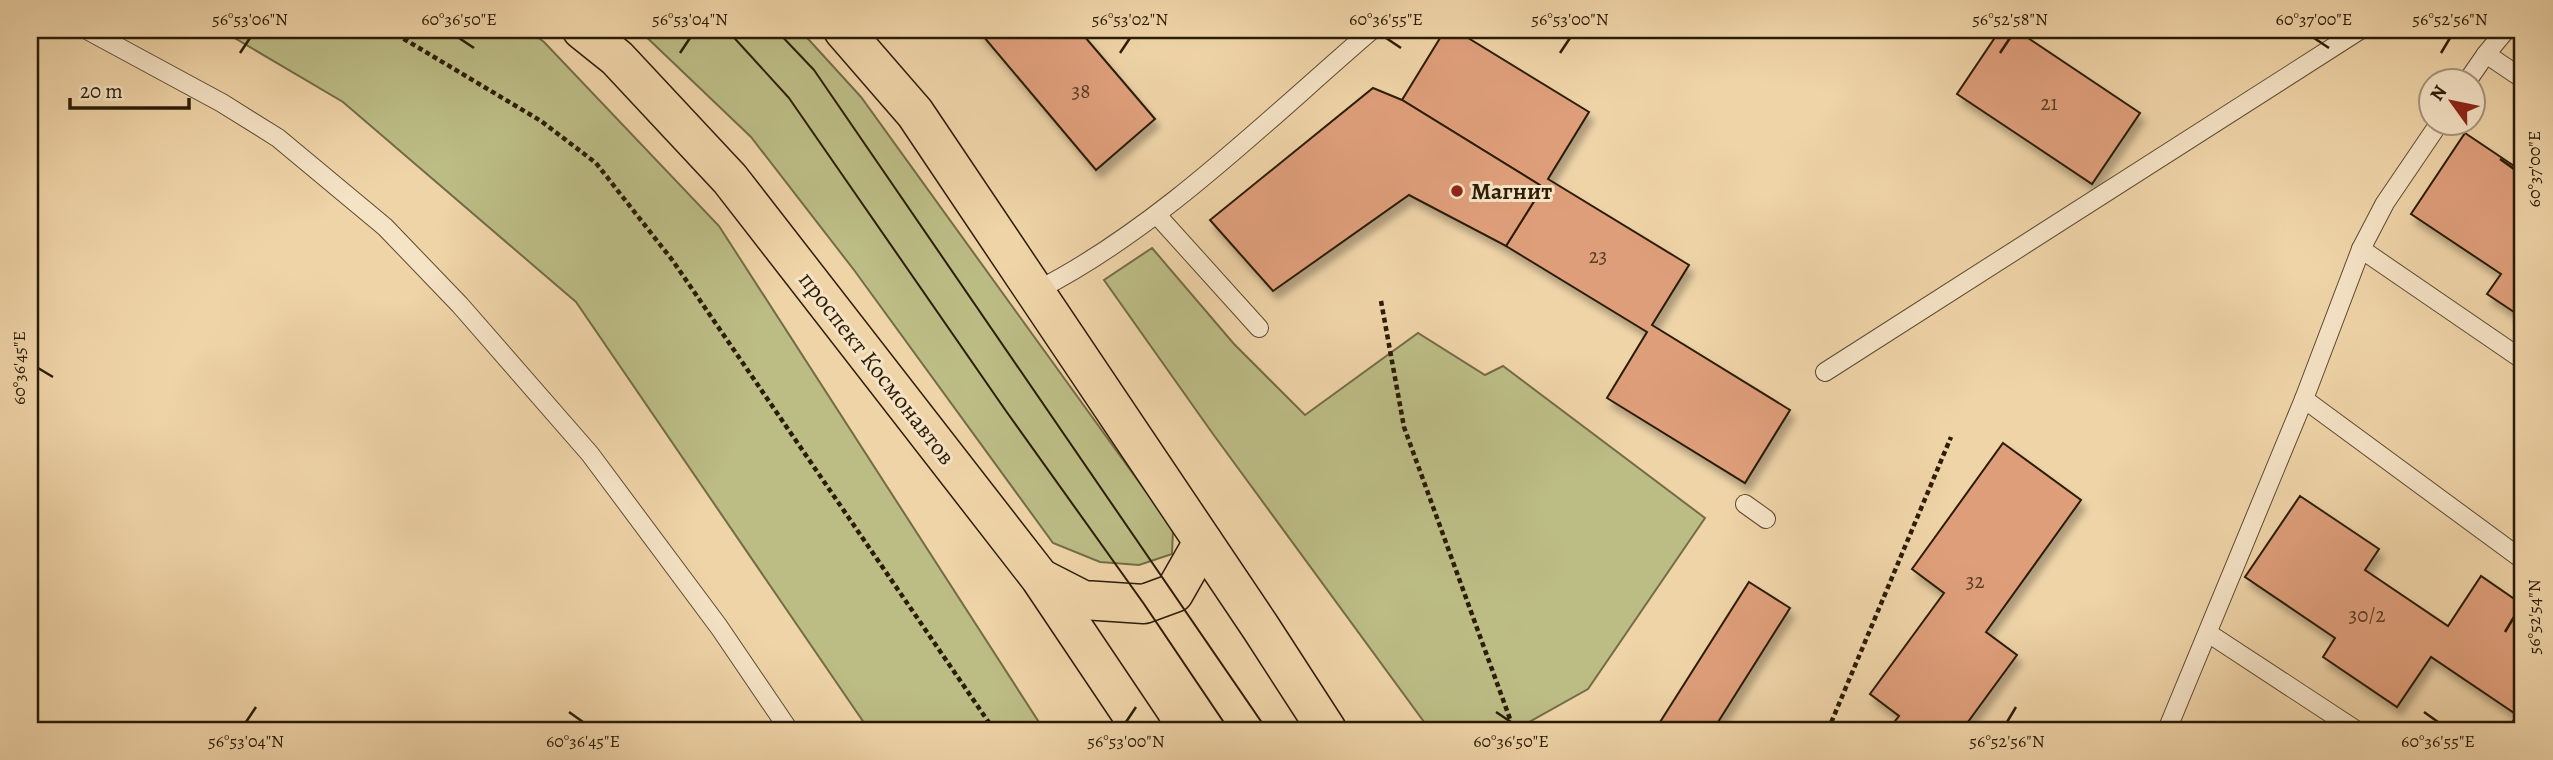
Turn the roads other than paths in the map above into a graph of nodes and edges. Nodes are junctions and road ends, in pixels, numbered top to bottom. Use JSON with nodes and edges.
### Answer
{"nodes":[{"id":1,"x":87,"y":30,"type":"edge"},
{"id":2,"x":582,"y":30,"type":"edge"},
{"id":3,"x":843,"y":30,"type":"edge"},
{"id":4,"x":1372,"y":30,"type":"edge"},
{"id":5,"x":2360,"y":30,"type":"edge"},
{"id":6,"x":2506,"y":30,"type":"edge"},
{"id":7,"x":2486,"y":54,"type":"junction"},
{"id":8,"x":2478,"y":66,"type":"edge"},
{"id":9,"x":2523,"y":79,"type":"edge"},
{"id":10,"x":2430,"y":136,"type":"edge"},
{"id":11,"x":1157,"y":215,"type":"junction"},
{"id":12,"x":2361,"y":249,"type":"junction"},
{"id":13,"x":1036,"y":291,"type":"junction"},
{"id":14,"x":1259,"y":328,"type":"dead end"},
{"id":15,"x":2523,"y":360,"type":"edge"},
{"id":16,"x":1825,"y":372,"type":"dead end"},
{"id":17,"x":2304,"y":399,"type":"junction"},
{"id":18,"x":1745,"y":504,"type":"dead end"},
{"id":19,"x":1766,"y":519,"type":"dead end"},
{"id":20,"x":1203,"y":542,"type":"junction"},
{"id":21,"x":2523,"y":560,"type":"edge"},
{"id":22,"x":1040,"y":578,"type":"junction"},
{"id":23,"x":2208,"y":633,"type":"junction"},
{"id":24,"x":789,"y":730,"type":"edge"},
{"id":25,"x":1142,"y":730,"type":"edge"},
{"id":26,"x":1327,"y":730,"type":"edge"},
{"id":27,"x":2167,"y":730,"type":"edge"},
{"id":28,"x":2356,"y":730,"type":"edge"}],
"edges":[{"from":1,"to":24,"type":"lane"},
{"from":2,"to":22,"type":"main road","name":"проспект Космонавтов"},
{"from":3,"to":13,"type":"main road"},
{"from":4,"to":11,"type":"lane"},
{"from":5,"to":16,"type":"lane"},
{"from":6,"to":7,"type":"lane"},
{"from":7,"to":8,"type":"lane"},
{"from":7,"to":9,"type":"lane"},
{"from":10,"to":12,"type":"lane"},
{"from":11,"to":13,"type":"lane"},
{"from":11,"to":14,"type":"lane"},
{"from":12,"to":15,"type":"lane"},
{"from":12,"to":17,"type":"lane"},
{"from":13,"to":20,"type":"main road"},
{"from":17,"to":21,"type":"lane"},
{"from":17,"to":23,"type":"lane"},
{"from":18,"to":19,"type":"lane"},
{"from":20,"to":22,"type":"main road"},
{"from":20,"to":26,"type":"main road"},
{"from":22,"to":25,"type":"main road","name":"проспект Космонавтов"},
{"from":23,"to":27,"type":"lane"},
{"from":23,"to":28,"type":"lane"}]}
